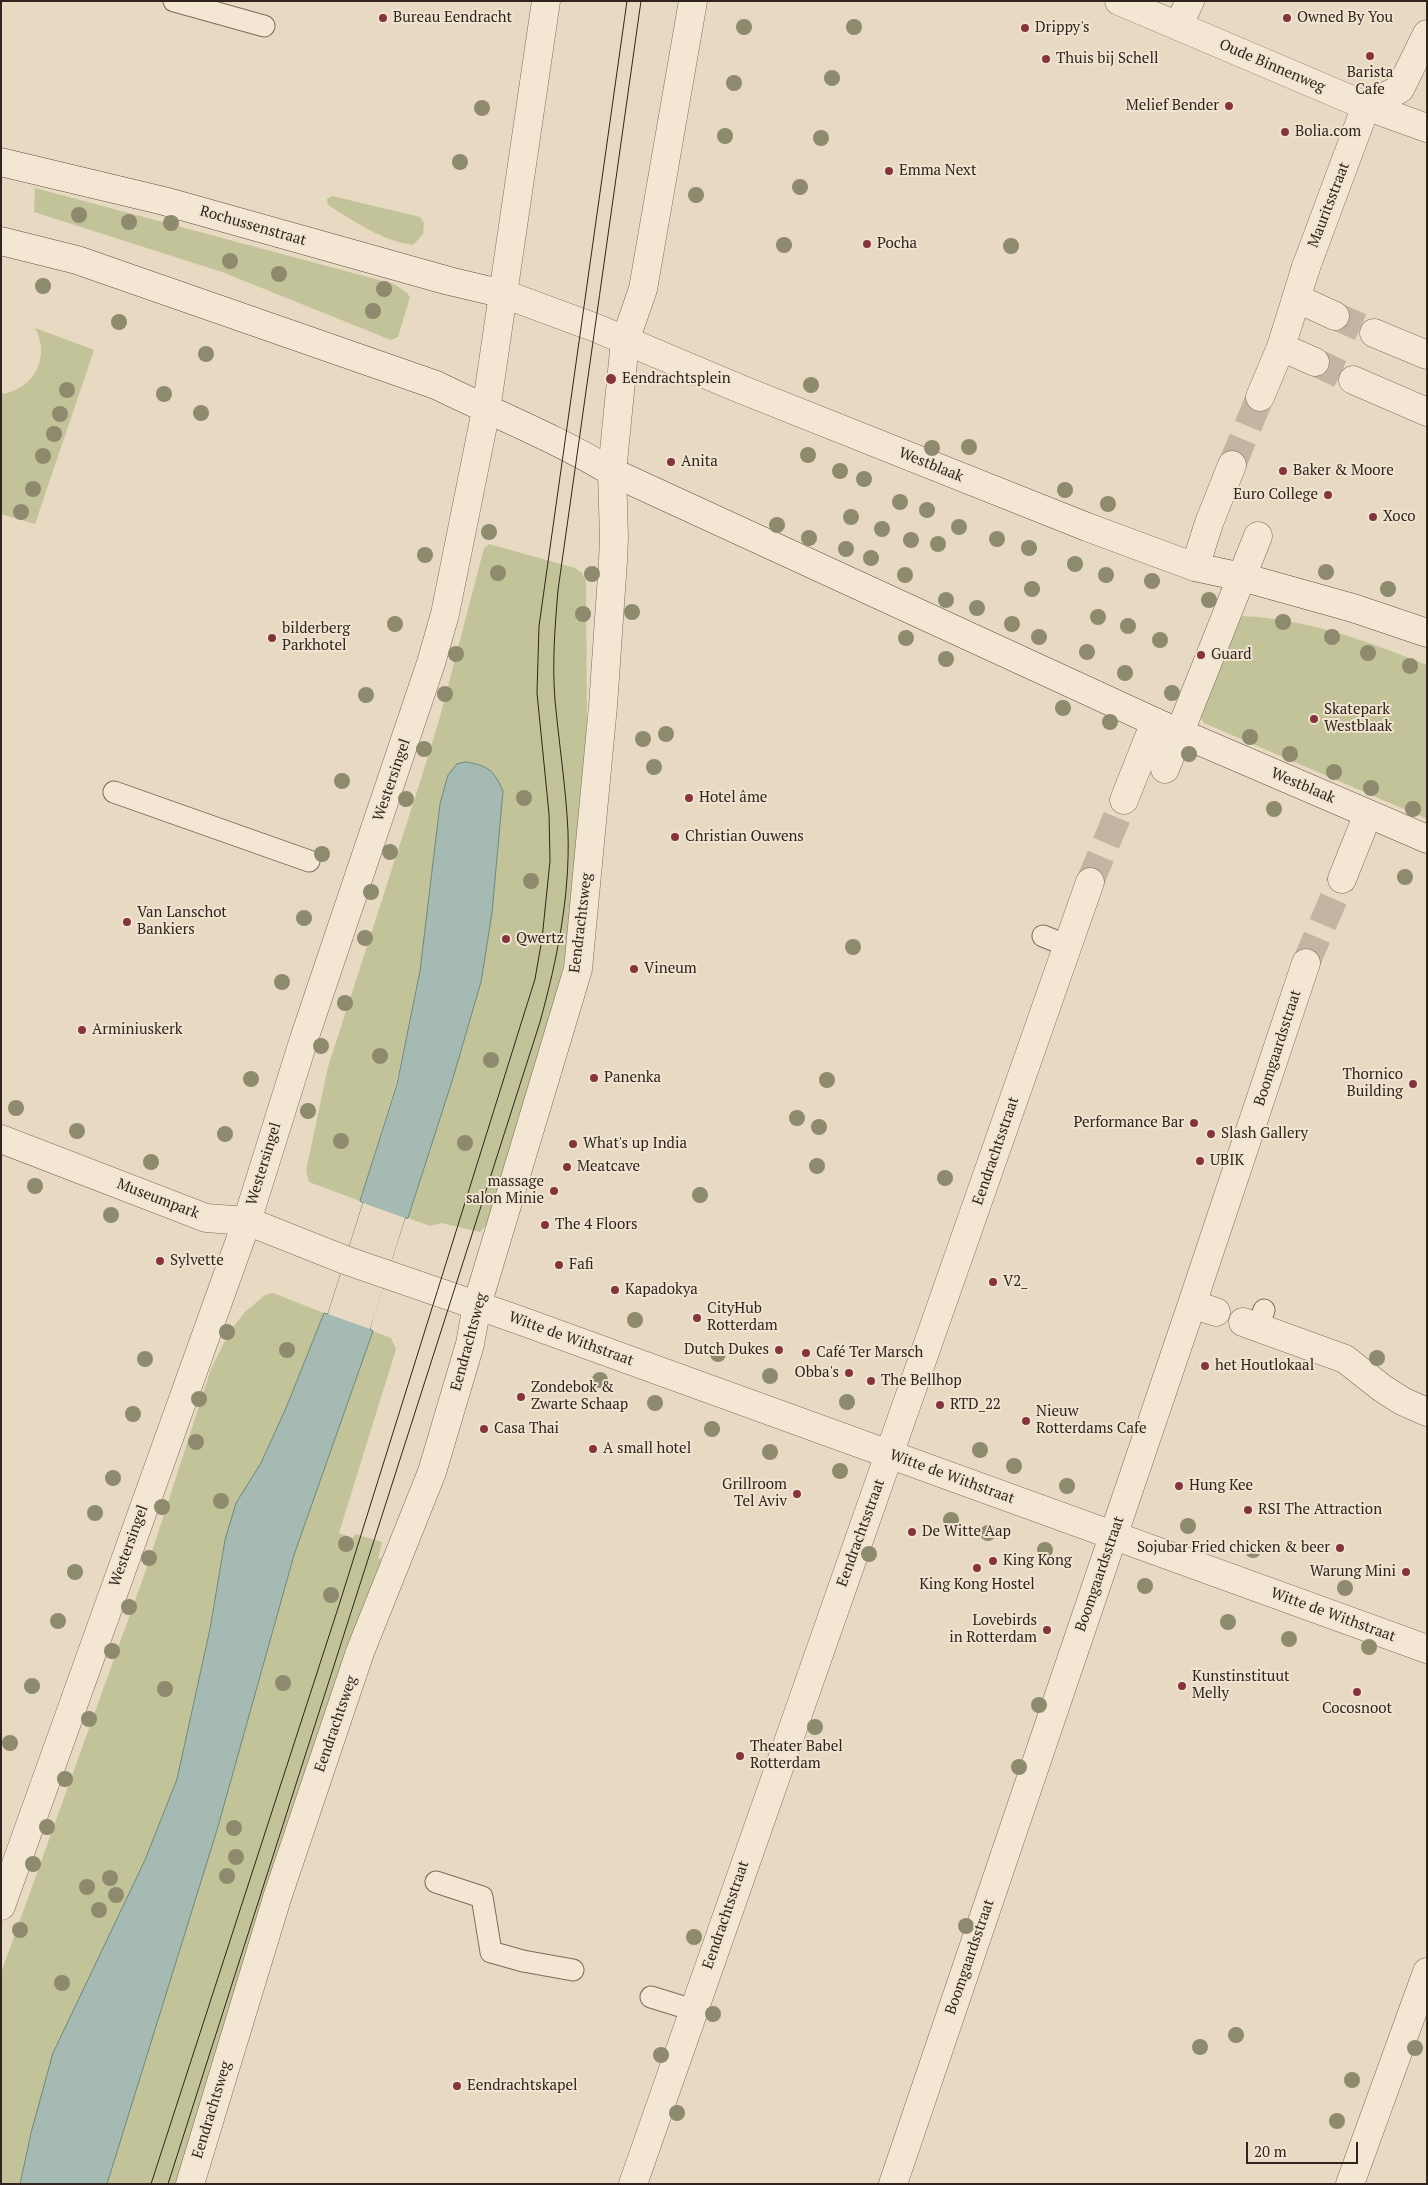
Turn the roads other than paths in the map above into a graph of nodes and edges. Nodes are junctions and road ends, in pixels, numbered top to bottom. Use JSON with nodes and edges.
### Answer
{"nodes":[{"id":1,"x":174,"y":1,"type":"edge"},
{"id":2,"x":546,"y":1,"type":"edge"},
{"id":3,"x":693,"y":1,"type":"edge"},
{"id":4,"x":1119,"y":1,"type":"edge"},
{"id":5,"x":1190,"y":1,"type":"edge"},
{"id":6,"x":264,"y":26,"type":"dead end"},
{"id":7,"x":1178,"y":26,"type":"junction"},
{"id":8,"x":1427,"y":34,"type":"edge"},
{"id":9,"x":1366,"y":106,"type":"junction"},
{"id":10,"x":1427,"y":128,"type":"edge"},
{"id":11,"x":1,"y":162,"type":"edge"},
{"id":12,"x":1,"y":241,"type":"edge"},
{"id":13,"x":504,"y":294,"type":"junction"},
{"id":14,"x":1296,"y":298,"type":"junction"},
{"id":15,"x":1335,"y":316,"type":"tunnel mouth"},
{"id":16,"x":1374,"y":333,"type":"tunnel mouth"},
{"id":17,"x":625,"y":341,"type":"junction"},
{"id":18,"x":1281,"y":347,"type":"junction"},
{"id":19,"x":1427,"y":355,"type":"edge"},
{"id":20,"x":1315,"y":362,"type":"tunnel mouth"},
{"id":21,"x":1353,"y":380,"type":"tunnel mouth"},
{"id":22,"x":1260,"y":397,"type":"tunnel mouth"},
{"id":23,"x":486,"y":410,"type":"junction"},
{"id":24,"x":1427,"y":412,"type":"edge"},
{"id":25,"x":1232,"y":465,"type":"tunnel mouth"},
{"id":26,"x":612,"y":472,"type":"junction"},
{"id":27,"x":1258,"y":536,"type":"dead end"},
{"id":28,"x":1195,"y":568,"type":"junction"},
{"id":29,"x":1242,"y":577,"type":"junction"},
{"id":30,"x":1427,"y":633,"type":"edge"},
{"id":31,"x":1155,"y":722,"type":"junction"},
{"id":32,"x":1179,"y":732,"type":"junction"},
{"id":33,"x":1164,"y":769,"type":"dead end"},
{"id":34,"x":114,"y":792,"type":"dead end"},
{"id":35,"x":1124,"y":800,"type":"tunnel mouth"},
{"id":36,"x":1368,"y":814,"type":"junction"},
{"id":37,"x":1427,"y":840,"type":"edge"},
{"id":38,"x":309,"y":861,"type":"dead end"},
{"id":39,"x":1342,"y":879,"type":"tunnel mouth"},
{"id":40,"x":1090,"y":882,"type":"tunnel mouth"},
{"id":41,"x":1306,"y":963,"type":"tunnel mouth"},
{"id":42,"x":1,"y":1139,"type":"edge"},
{"id":43,"x":247,"y":1221,"type":"junction"},
{"id":44,"x":478,"y":1305,"type":"junction"},
{"id":45,"x":1255,"y":1320,"type":"dead end"},
{"id":46,"x":1427,"y":1412,"type":"edge"},
{"id":47,"x":889,"y":1454,"type":"junction"},
{"id":48,"x":1114,"y":1535,"type":"junction"},
{"id":49,"x":1427,"y":1649,"type":"edge"},
{"id":50,"x":436,"y":1882,"type":"dead end"},
{"id":51,"x":1,"y":1906,"type":"edge"},
{"id":52,"x":573,"y":1970,"type":"dead end"},
{"id":53,"x":1427,"y":1972,"type":"edge"},
{"id":54,"x":651,"y":1996,"type":"dead end"},
{"id":55,"x":693,"y":2010,"type":"junction"},
{"id":56,"x":190,"y":2184,"type":"edge"},
{"id":57,"x":633,"y":2184,"type":"edge"},
{"id":58,"x":893,"y":2184,"type":"edge"},
{"id":59,"x":1350,"y":2184,"type":"edge"}],
"edges":[{"from":1,"to":6,"type":"lane"},
{"from":2,"to":13,"type":"street"},
{"from":3,"to":17,"type":"street"},
{"from":4,"to":7,"type":"street","name":"Oude Binnenweg"},
{"from":5,"to":7,"type":"street"},
{"from":7,"to":9,"type":"street","name":"Oude Binnenweg"},
{"from":8,"to":9,"type":"street"},
{"from":9,"to":10,"type":"street","name":"Oude Binnenweg"},
{"from":9,"to":14,"type":"street","name":"Mauritsstraat"},
{"from":11,"to":13,"type":"street","name":"Rochussenstraat"},
{"from":12,"to":23,"type":"street"},
{"from":13,"to":17,"type":"street"},
{"from":13,"to":23,"type":"street"},
{"from":14,"to":15,"type":"street"},
{"from":14,"to":18,"type":"street","name":"Mauritsstraat"},
{"from":16,"to":19,"type":"street"},
{"from":17,"to":26,"type":"street"},
{"from":17,"to":28,"type":"street","name":"Westblaak"},
{"from":18,"to":20,"type":"street"},
{"from":18,"to":22,"type":"street","name":"Mauritsstraat"},
{"from":21,"to":24,"type":"street"},
{"from":23,"to":26,"type":"street"},
{"from":23,"to":43,"type":"street","name":"Westersingel"},
{"from":25,"to":28,"type":"street"},
{"from":26,"to":31,"type":"street","name":"Westblaak"},
{"from":26,"to":44,"type":"street","name":"Eendrachtsweg"},
{"from":27,"to":29,"type":"street"},
{"from":28,"to":29,"type":"street","name":"Westblaak"},
{"from":29,"to":30,"type":"street","name":"Westblaak"},
{"from":29,"to":32,"type":"street"},
{"from":31,"to":32,"type":"street","name":"Westblaak"},
{"from":31,"to":35,"type":"street"},
{"from":32,"to":33,"type":"street"},
{"from":32,"to":36,"type":"street","name":"Westblaak"},
{"from":34,"to":38,"type":"lane"},
{"from":36,"to":37,"type":"street","name":"Westblaak"},
{"from":36,"to":39,"type":"street"},
{"from":40,"to":47,"type":"street","name":"Eendrachtsstraat"},
{"from":41,"to":48,"type":"street","name":"Boomgaardsstraat"},
{"from":42,"to":43,"type":"street","name":"Museumpark"},
{"from":43,"to":44,"type":"street","name":"Museumpark"},
{"from":43,"to":51,"type":"street","name":"Westersingel"},
{"from":44,"to":47,"type":"street","name":"Witte de Withstraat"},
{"from":44,"to":56,"type":"street","name":"Eendrachtsweg"},
{"from":45,"to":46,"type":"street"},
{"from":47,"to":48,"type":"street","name":"Witte de Withstraat"},
{"from":47,"to":55,"type":"street","name":"Eendrachtsstraat"},
{"from":48,"to":49,"type":"street","name":"Witte de Withstraat"},
{"from":48,"to":58,"type":"street","name":"Boomgaardsstraat"},
{"from":50,"to":52,"type":"lane"},
{"from":53,"to":59,"type":"street"},
{"from":54,"to":55,"type":"lane"},
{"from":55,"to":57,"type":"street","name":"Eendrachtsstraat"}]}
